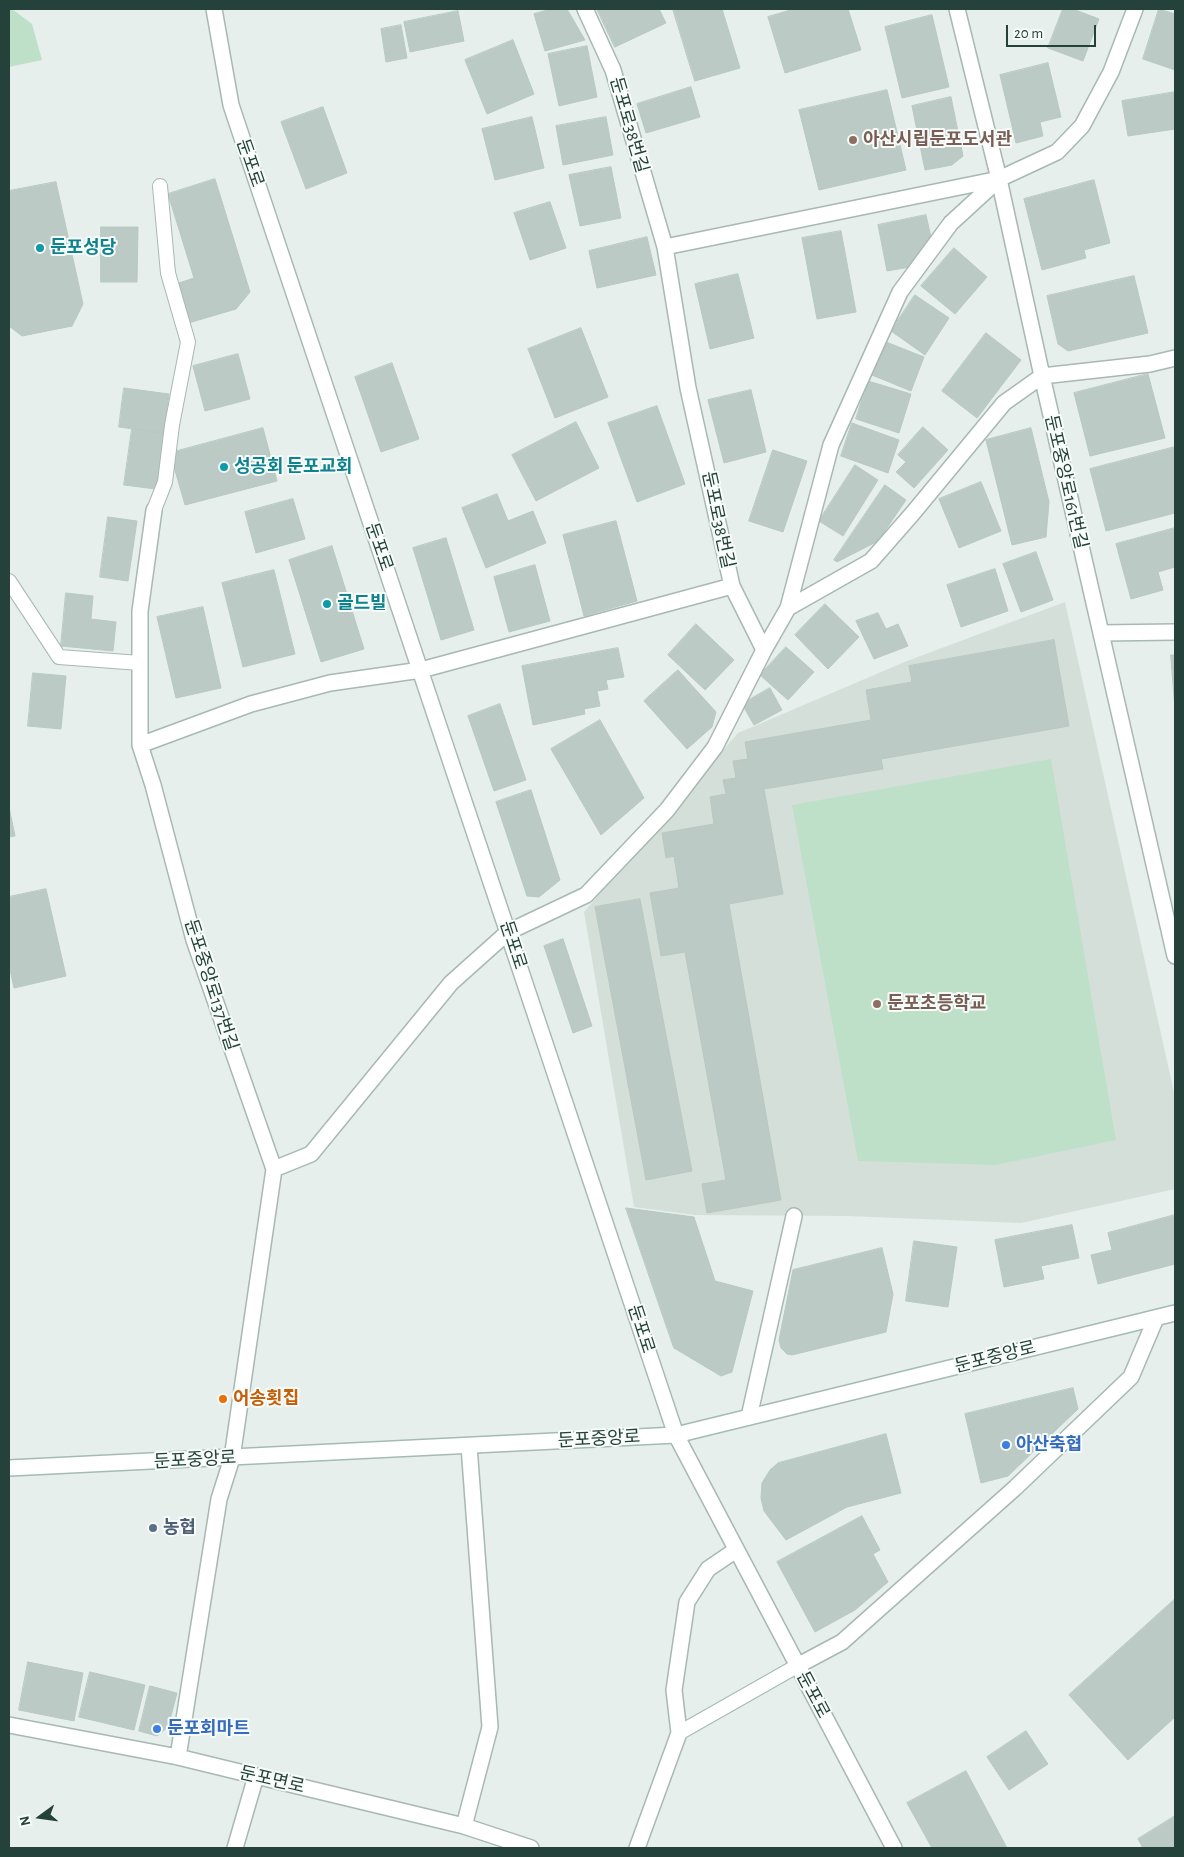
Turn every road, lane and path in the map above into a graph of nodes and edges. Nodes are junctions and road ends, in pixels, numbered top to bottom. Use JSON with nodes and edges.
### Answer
{"nodes":[{"id":1,"x":214,"y":9,"type":"edge"},
{"id":2,"x":585,"y":9,"type":"edge"},
{"id":3,"x":957,"y":9,"type":"edge"},
{"id":4,"x":1135,"y":9,"type":"edge"},
{"id":5,"x":999,"y":179,"type":"junction"},
{"id":6,"x":160,"y":186,"type":"dead end"},
{"id":7,"x":665,"y":247,"type":"junction"},
{"id":8,"x":1175,"y":358,"type":"edge"},
{"id":9,"x":1042,"y":376,"type":"junction"},
{"id":10,"x":154,"y":510,"type":"joint"},
{"id":11,"x":9,"y":581,"type":"edge"},
{"id":12,"x":732,"y":586,"type":"junction"},
{"id":13,"x":788,"y":608,"type":"junction"},
{"id":14,"x":1175,"y":632,"type":"edge"},
{"id":15,"x":1101,"y":633,"type":"junction"},
{"id":16,"x":764,"y":650,"type":"junction"},
{"id":17,"x":140,"y":663,"type":"junction"},
{"id":18,"x":421,"y":670,"type":"junction"},
{"id":19,"x":140,"y":745,"type":"junction"},
{"id":20,"x":508,"y":932,"type":"junction"},
{"id":21,"x":1175,"y":956,"type":"edge"},
{"id":22,"x":274,"y":1169,"type":"junction"},
{"id":23,"x":794,"y":1216,"type":"dead end"},
{"id":24,"x":1175,"y":1313,"type":"edge"},
{"id":25,"x":1156,"y":1318,"type":"junction"},
{"id":26,"x":749,"y":1417,"type":"junction"},
{"id":27,"x":676,"y":1435,"type":"junction"},
{"id":28,"x":469,"y":1446,"type":"junction"},
{"id":29,"x":232,"y":1458,"type":"junction"},
{"id":30,"x":9,"y":1468,"type":"edge"},
{"id":31,"x":736,"y":1550,"type":"junction"},
{"id":32,"x":797,"y":1666,"type":"junction"},
{"id":33,"x":9,"y":1725,"type":"edge"},
{"id":34,"x":679,"y":1733,"type":"junction"},
{"id":35,"x":178,"y":1757,"type":"junction"},
{"id":36,"x":256,"y":1776,"type":"junction"},
{"id":37,"x":464,"y":1826,"type":"junction"},
{"id":38,"x":235,"y":1848,"type":"edge"},
{"id":39,"x":531,"y":1848,"type":"edge"},
{"id":40,"x":637,"y":1848,"type":"edge"},
{"id":41,"x":894,"y":1848,"type":"edge"}],
"edges":[{"from":1,"to":18,"type":"street","name":"둔포로"},
{"from":2,"to":7,"type":"street","name":"둔포로38번길"},
{"from":3,"to":5,"type":"street","name":"둔포중앙로161번길"},
{"from":4,"to":5,"type":"street"},
{"from":5,"to":7,"type":"street"},
{"from":5,"to":9,"type":"street","name":"둔포중앙로161번길"},
{"from":5,"to":13,"type":"street"},
{"from":6,"to":10,"type":"lane"},
{"from":7,"to":12,"type":"street","name":"둔포로38번길"},
{"from":8,"to":9,"type":"street"},
{"from":9,"to":13,"type":"street"},
{"from":9,"to":15,"type":"street","name":"둔포중앙로161번길"},
{"from":10,"to":17,"type":"street","name":"둔포중앙로137번길"},
{"from":11,"to":17,"type":"lane"},
{"from":12,"to":16,"type":"street","name":"둔포로38번길"},
{"from":12,"to":18,"type":"street"},
{"from":13,"to":16,"type":"street"},
{"from":14,"to":15,"type":"street"},
{"from":15,"to":21,"type":"street","name":"둔포중앙로161번길"},
{"from":16,"to":20,"type":"street"},
{"from":17,"to":19,"type":"street","name":"둔포중앙로137번길"},
{"from":18,"to":19,"type":"street"},
{"from":18,"to":20,"type":"street","name":"둔포로"},
{"from":19,"to":22,"type":"street","name":"둔포중앙로137번길"},
{"from":20,"to":22,"type":"street"},
{"from":20,"to":27,"type":"street","name":"둔포로"},
{"from":22,"to":29,"type":"street","name":"둔포중앙로137번길"},
{"from":23,"to":26,"type":"street"},
{"from":24,"to":25,"type":"street","name":"둔포중앙로"},
{"from":25,"to":26,"type":"street","name":"둔포중앙로"},
{"from":25,"to":32,"type":"street"},
{"from":26,"to":27,"type":"street","name":"둔포중앙로"},
{"from":27,"to":28,"type":"street","name":"둔포중앙로"},
{"from":27,"to":31,"type":"street","name":"둔포로"},
{"from":28,"to":29,"type":"street","name":"둔포중앙로"},
{"from":28,"to":37,"type":"street"},
{"from":29,"to":30,"type":"street","name":"둔포중앙로"},
{"from":29,"to":35,"type":"street","name":"둔포중앙로137번길"},
{"from":31,"to":32,"type":"street","name":"둔포로"},
{"from":31,"to":34,"type":"street"},
{"from":32,"to":34,"type":"lane"},
{"from":32,"to":41,"type":"street","name":"둔포로"},
{"from":33,"to":35,"type":"street","name":"둔포면로"},
{"from":34,"to":40,"type":"street"},
{"from":35,"to":36,"type":"street","name":"둔포면로"},
{"from":36,"to":37,"type":"street","name":"둔포면로"},
{"from":36,"to":38,"type":"street"},
{"from":37,"to":39,"type":"street","name":"둔포면로"}]}
